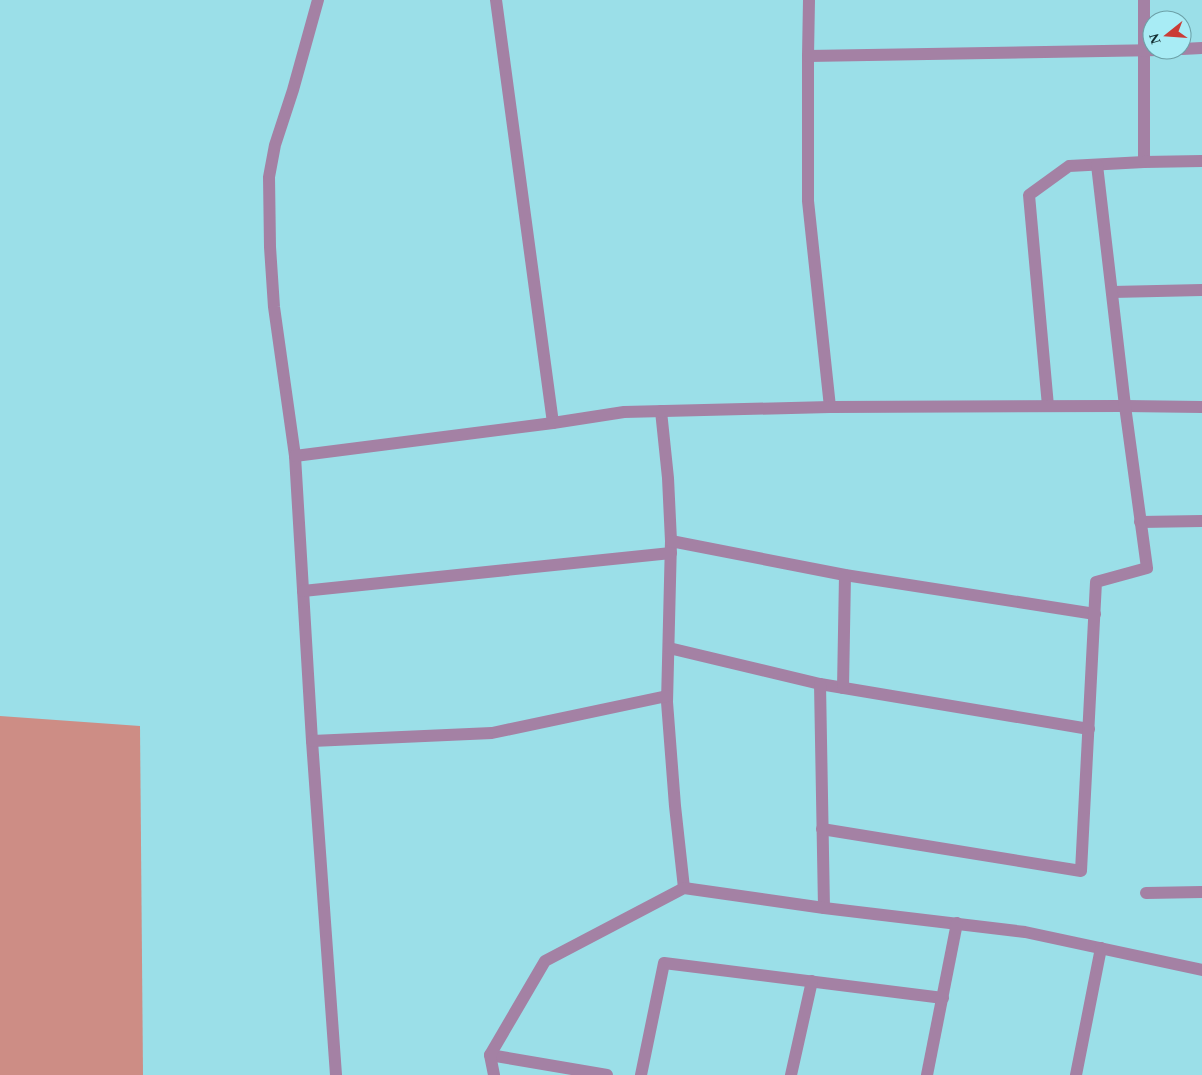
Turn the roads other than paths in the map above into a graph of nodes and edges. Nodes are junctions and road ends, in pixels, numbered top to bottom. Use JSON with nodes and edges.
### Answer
{"nodes":[{"id":1,"x":318,"y":0,"type":"edge"},
{"id":2,"x":496,"y":0,"type":"edge"},
{"id":3,"x":809,"y":0,"type":"edge"},
{"id":4,"x":1142,"y":51,"type":"edge"},
{"id":5,"x":808,"y":56,"type":"junction"},
{"id":6,"x":1144,"y":60,"type":"edge"},
{"id":7,"x":1202,"y":161,"type":"edge"},
{"id":8,"x":1144,"y":162,"type":"junction"},
{"id":9,"x":1097,"y":165,"type":"junction"},
{"id":10,"x":1202,"y":290,"type":"edge"},
{"id":11,"x":1112,"y":292,"type":"junction"},
{"id":12,"x":1048,"y":406,"type":"junction"},
{"id":13,"x":1125,"y":406,"type":"junction"},
{"id":14,"x":1202,"y":407,"type":"edge"},
{"id":15,"x":830,"y":408,"type":"junction"},
{"id":16,"x":661,"y":411,"type":"junction"},
{"id":17,"x":553,"y":423,"type":"junction"},
{"id":18,"x":295,"y":456,"type":"junction"},
{"id":19,"x":1202,"y":521,"type":"edge"},
{"id":20,"x":1140,"y":522,"type":"junction"},
{"id":21,"x":671,"y":547,"type":"junction"},
{"id":22,"x":845,"y":575,"type":"junction"},
{"id":23,"x":303,"y":591,"type":"junction"},
{"id":24,"x":1095,"y":614,"type":"junction"},
{"id":25,"x":669,"y":648,"type":"junction"},
{"id":26,"x":820,"y":684,"type":"junction"},
{"id":27,"x":842,"y":688,"type":"junction"},
{"id":28,"x":668,"y":696,"type":"junction"},
{"id":29,"x":1089,"y":728,"type":"junction"},
{"id":30,"x":312,"y":741,"type":"junction"},
{"id":31,"x":822,"y":829,"type":"junction"},
{"id":32,"x":684,"y":888,"type":"junction"},
{"id":33,"x":1202,"y":892,"type":"edge"},
{"id":34,"x":1146,"y":893,"type":"dead end"},
{"id":35,"x":824,"y":908,"type":"junction"},
{"id":36,"x":957,"y":923,"type":"junction"},
{"id":37,"x":1101,"y":948,"type":"junction"},
{"id":38,"x":1202,"y":970,"type":"edge"},
{"id":39,"x":812,"y":982,"type":"junction"},
{"id":40,"x":943,"y":998,"type":"junction"},
{"id":41,"x":490,"y":1056,"type":"junction"},
{"id":42,"x":336,"y":1075,"type":"edge"},
{"id":43,"x":494,"y":1075,"type":"edge"},
{"id":44,"x":607,"y":1075,"type":"edge"},
{"id":45,"x":641,"y":1075,"type":"edge"},
{"id":46,"x":792,"y":1075,"type":"edge"},
{"id":47,"x":927,"y":1075,"type":"edge"},
{"id":48,"x":1076,"y":1075,"type":"edge"}],
"edges":[{"from":1,"to":18,"type":"street"},
{"from":2,"to":17,"type":"street"},
{"from":3,"to":5,"type":"street"},
{"from":4,"to":5,"type":"street"},
{"from":5,"to":15,"type":"street"},
{"from":6,"to":8,"type":"street"},
{"from":7,"to":8,"type":"street"},
{"from":8,"to":9,"type":"street"},
{"from":9,"to":11,"type":"street"},
{"from":9,"to":12,"type":"street"},
{"from":10,"to":11,"type":"street"},
{"from":11,"to":13,"type":"street"},
{"from":12,"to":13,"type":"street"},
{"from":12,"to":15,"type":"street"},
{"from":13,"to":14,"type":"street"},
{"from":13,"to":20,"type":"street"},
{"from":15,"to":16,"type":"street"},
{"from":16,"to":17,"type":"street"},
{"from":16,"to":21,"type":"street"},
{"from":17,"to":18,"type":"street"},
{"from":18,"to":23,"type":"street"},
{"from":19,"to":20,"type":"street"},
{"from":20,"to":24,"type":"street"},
{"from":21,"to":22,"type":"street"},
{"from":21,"to":23,"type":"street"},
{"from":21,"to":25,"type":"street"},
{"from":22,"to":24,"type":"street"},
{"from":22,"to":27,"type":"street"},
{"from":23,"to":30,"type":"street"},
{"from":24,"to":29,"type":"street"},
{"from":25,"to":26,"type":"street"},
{"from":25,"to":28,"type":"street"},
{"from":26,"to":27,"type":"street"},
{"from":26,"to":31,"type":"street"},
{"from":27,"to":29,"type":"street"},
{"from":28,"to":30,"type":"street"},
{"from":28,"to":32,"type":"street"},
{"from":29,"to":31,"type":"street"},
{"from":30,"to":42,"type":"street"},
{"from":31,"to":35,"type":"street"},
{"from":32,"to":35,"type":"street"},
{"from":32,"to":41,"type":"street"},
{"from":33,"to":34,"type":"street"},
{"from":35,"to":36,"type":"street"},
{"from":36,"to":37,"type":"street"},
{"from":36,"to":40,"type":"street"},
{"from":37,"to":38,"type":"street"},
{"from":37,"to":48,"type":"street"},
{"from":39,"to":40,"type":"street"},
{"from":39,"to":45,"type":"street"},
{"from":39,"to":46,"type":"street"},
{"from":40,"to":47,"type":"street"},
{"from":41,"to":43,"type":"street"},
{"from":41,"to":44,"type":"street"}]}
